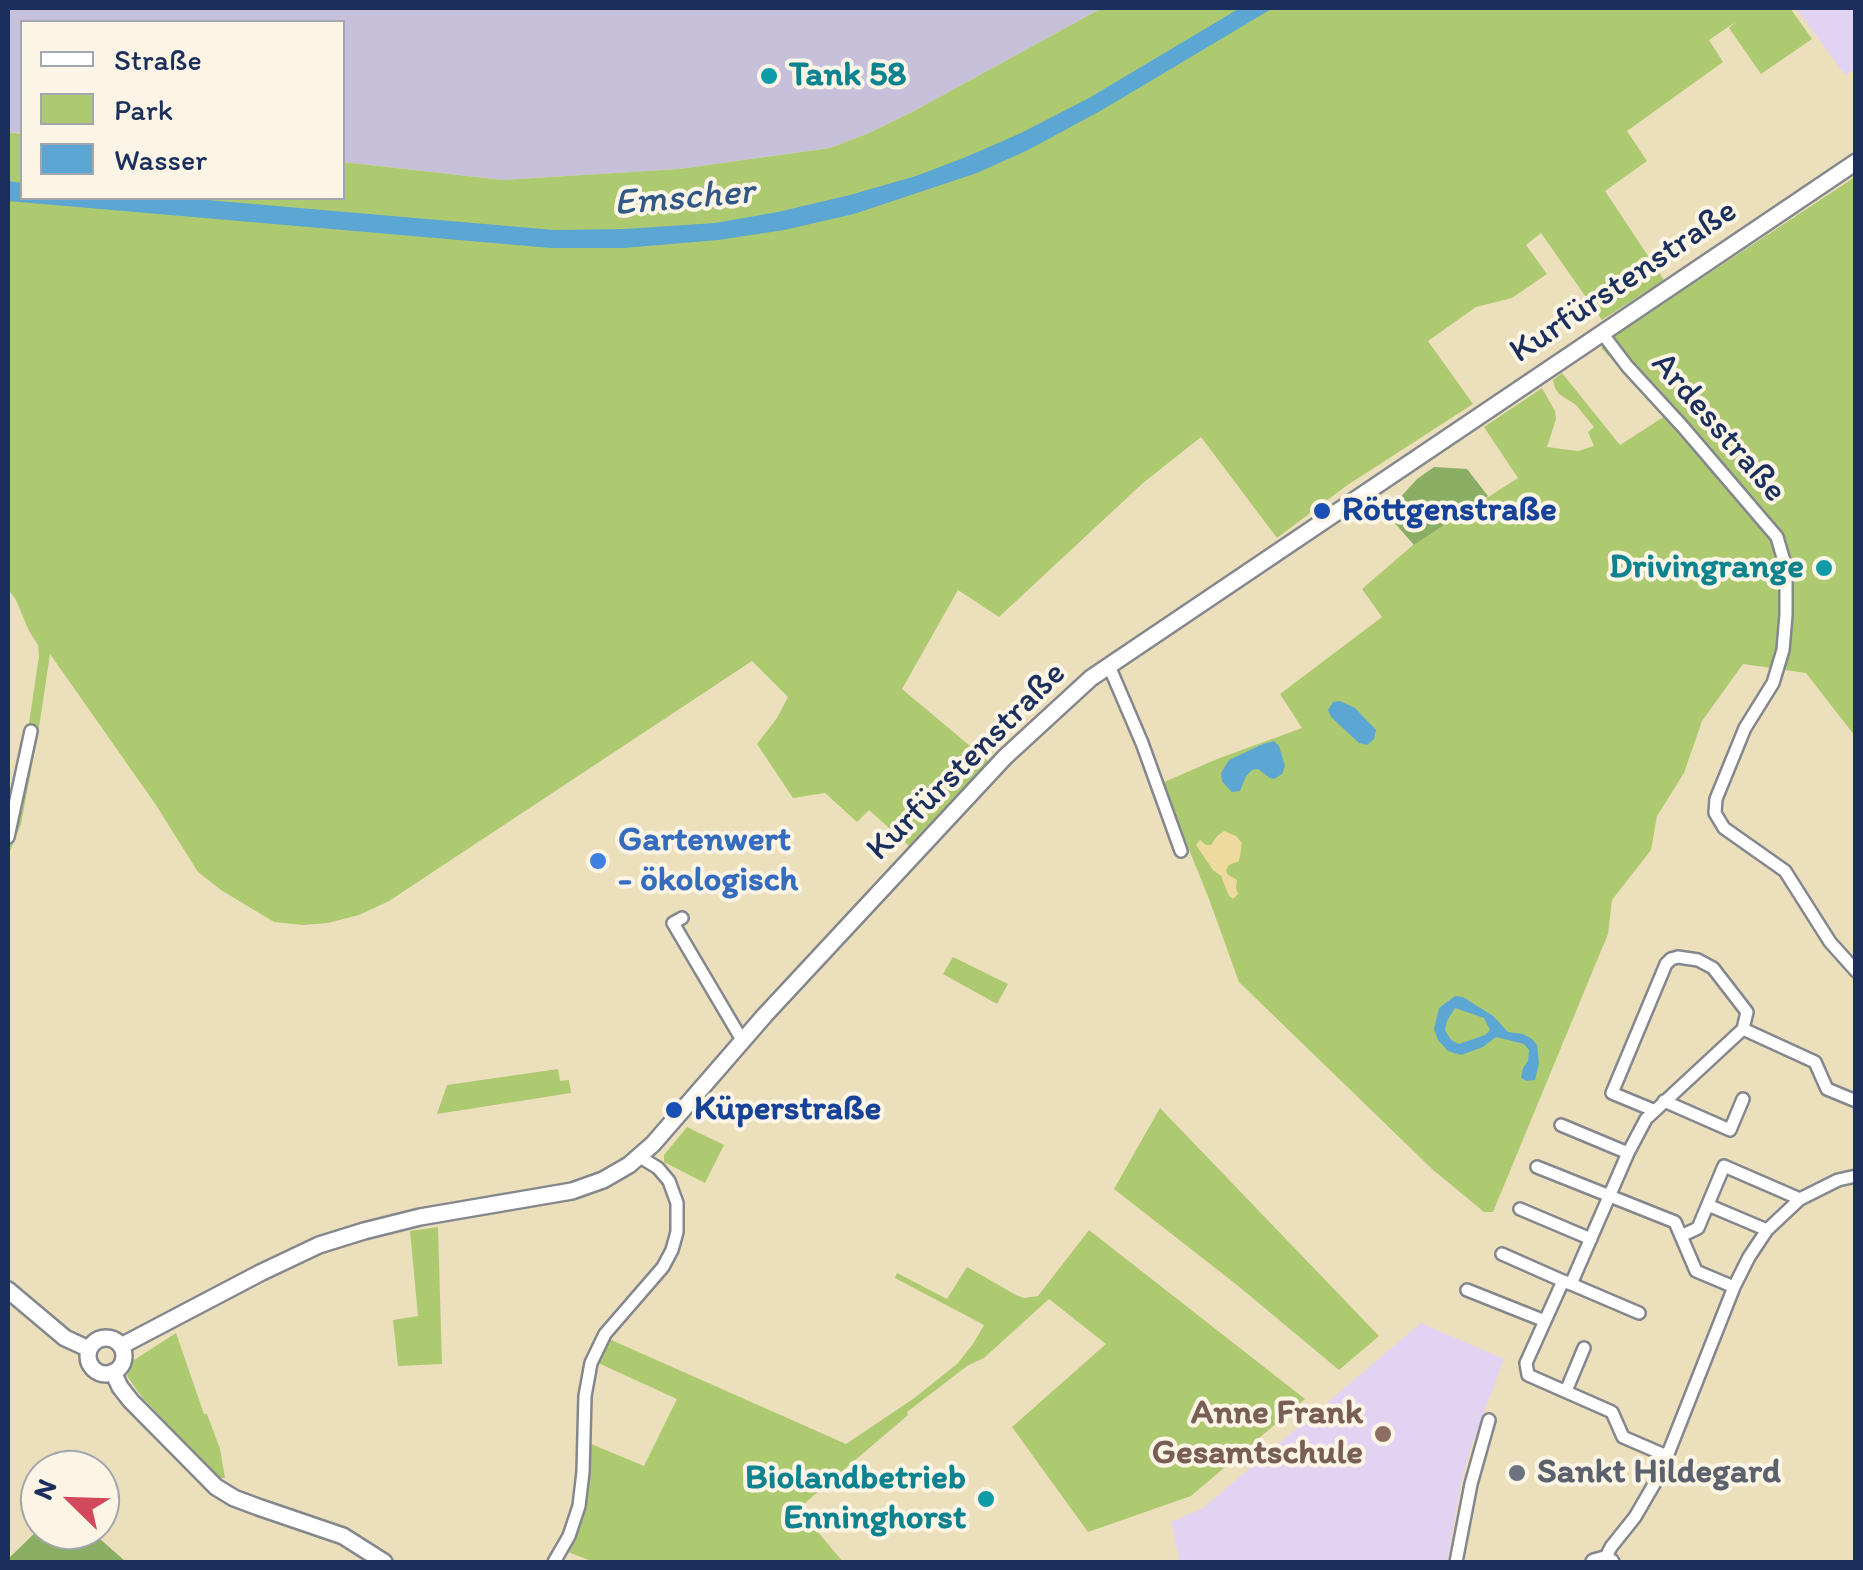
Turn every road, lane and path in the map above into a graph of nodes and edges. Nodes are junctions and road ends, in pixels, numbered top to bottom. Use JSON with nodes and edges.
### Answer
{"nodes":[{"id":1,"x":1856,"y":162,"type":"edge"},
{"id":2,"x":1602,"y":333,"type":"junction"},
{"id":3,"x":1109,"y":666,"type":"junction"},
{"id":4,"x":32,"y":730,"type":"dead end"},
{"id":5,"x":8,"y":837,"type":"edge"},
{"id":6,"x":1181,"y":851,"type":"dead end"},
{"id":7,"x":682,"y":918,"type":"dead end"},
{"id":8,"x":1856,"y":970,"type":"edge"},
{"id":9,"x":1744,"y":1030,"type":"junction"},
{"id":10,"x":742,"y":1040,"type":"junction"},
{"id":11,"x":1743,"y":1100,"type":"dead end"},
{"id":12,"x":1856,"y":1101,"type":"edge"},
{"id":13,"x":1659,"y":1106,"type":"junction"},
{"id":14,"x":1561,"y":1124,"type":"dead end"},
{"id":15,"x":1628,"y":1153,"type":"junction"},
{"id":16,"x":640,"y":1157,"type":"junction"},
{"id":17,"x":1537,"y":1166,"type":"dead end"},
{"id":18,"x":1856,"y":1176,"type":"edge"},
{"id":19,"x":1609,"y":1196,"type":"junction"},
{"id":20,"x":1800,"y":1199,"type":"junction"},
{"id":21,"x":1708,"y":1205,"type":"junction"},
{"id":22,"x":1520,"y":1209,"type":"dead end"},
{"id":23,"x":1767,"y":1230,"type":"junction"},
{"id":24,"x":1681,"y":1236,"type":"junction"},
{"id":25,"x":1591,"y":1240,"type":"junction"},
{"id":26,"x":1502,"y":1254,"type":"dead end"},
{"id":27,"x":1567,"y":1283,"type":"junction"},
{"id":28,"x":1734,"y":1287,"type":"junction"},
{"id":29,"x":8,"y":1290,"type":"edge"},
{"id":30,"x":1467,"y":1290,"type":"dead end"},
{"id":31,"x":1639,"y":1313,"type":"dead end"},
{"id":32,"x":1545,"y":1321,"type":"junction"},
{"id":33,"x":122,"y":1346,"type":"junction"},
{"id":34,"x":1584,"y":1348,"type":"dead end"},
{"id":35,"x":89,"y":1349,"type":"junction"},
{"id":36,"x":113,"y":1372,"type":"junction"},
{"id":37,"x":1566,"y":1392,"type":"junction"},
{"id":38,"x":1489,"y":1420,"type":"dead end"},
{"id":39,"x":1667,"y":1456,"type":"junction"},
{"id":40,"x":1603,"y":1561,"type":"edge"},
{"id":41,"x":384,"y":1562,"type":"edge"},
{"id":42,"x":554,"y":1562,"type":"edge"},
{"id":43,"x":1456,"y":1562,"type":"edge"}],
"edges":[{"from":1,"to":2,"type":"main road","name":"Kurfürstenstraße"},
{"from":2,"to":3,"type":"main road","name":"Kurfürstenstraße"},
{"from":2,"to":8,"type":"street","name":"Ardesstraße"},
{"from":3,"to":6,"type":"street"},
{"from":3,"to":10,"type":"main road","name":"Kurfürstenstraße"},
{"from":4,"to":5,"type":"street"},
{"from":7,"to":10,"type":"street"},
{"from":9,"to":12,"type":"street"},
{"from":9,"to":13,"type":"street"},
{"from":9,"to":13,"type":"street"},
{"from":10,"to":16,"type":"main road","name":"Kurfürstenstraße"},
{"from":11,"to":13,"type":"street"},
{"from":13,"to":15,"type":"street"},
{"from":14,"to":15,"type":"street"},
{"from":15,"to":19,"type":"street"},
{"from":16,"to":33,"type":"main road","name":"Kurfürstenstraße"},
{"from":16,"to":42,"type":"street"},
{"from":17,"to":19,"type":"street"},
{"from":18,"to":20,"type":"street"},
{"from":19,"to":24,"type":"street"},
{"from":19,"to":25,"type":"street"},
{"from":20,"to":21,"type":"street"},
{"from":20,"to":23,"type":"street"},
{"from":21,"to":23,"type":"street"},
{"from":21,"to":24,"type":"street"},
{"from":22,"to":25,"type":"street"},
{"from":23,"to":28,"type":"street"},
{"from":24,"to":28,"type":"street"},
{"from":25,"to":27,"type":"street"},
{"from":26,"to":27,"type":"street"},
{"from":27,"to":31,"type":"street"},
{"from":27,"to":32,"type":"street"},
{"from":28,"to":39,"type":"street"},
{"from":29,"to":35,"type":"main road"},
{"from":30,"to":32,"type":"street"},
{"from":32,"to":37,"type":"street"},
{"from":33,"to":35,"type":"main road","name":"Kurfürstenstraße"},
{"from":33,"to":36,"type":"main road"},
{"from":34,"to":37,"type":"street"},
{"from":35,"to":36,"type":"main road"},
{"from":36,"to":41,"type":"main road"},
{"from":37,"to":39,"type":"street"},
{"from":38,"to":43,"type":"street"},
{"from":39,"to":40,"type":"street"}]}
